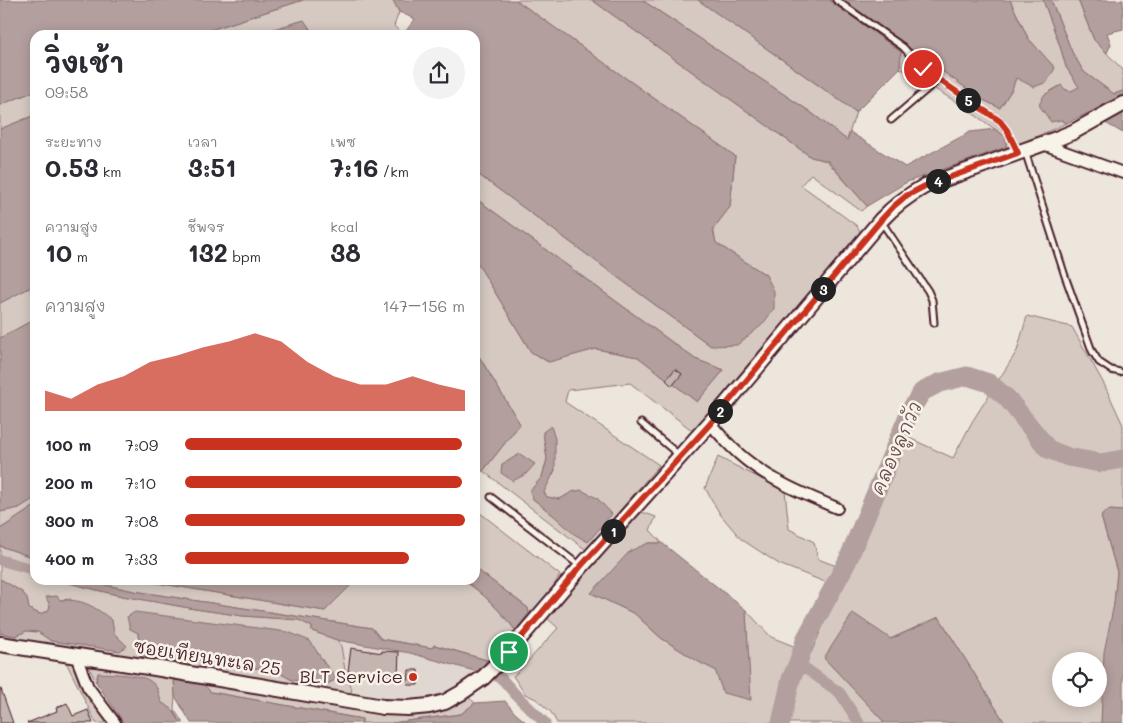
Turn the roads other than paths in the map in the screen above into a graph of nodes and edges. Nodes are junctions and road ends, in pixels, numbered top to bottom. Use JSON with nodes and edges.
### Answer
{"nodes":[{"id":1,"x":836,"y":0,"type":"edge"},
{"id":2,"x":939,"y":79,"type":"junction"},
{"id":3,"x":1123,"y":104,"type":"edge"},
{"id":4,"x":891,"y":120,"type":"dead end"},
{"id":5,"x":1043,"y":144,"type":"junction"},
{"id":6,"x":1021,"y":152,"type":"junction"},
{"id":7,"x":1123,"y":173,"type":"edge"},
{"id":8,"x":881,"y":220,"type":"junction"},
{"id":9,"x":934,"y":323,"type":"dead end"},
{"id":10,"x":1120,"y":372,"type":"dead end"},
{"id":11,"x":641,"y":423,"type":"dead end"},
{"id":12,"x":703,"y":431,"type":"junction"},
{"id":13,"x":680,"y":456,"type":"junction"},
{"id":14,"x":491,"y":497,"type":"dead end"},
{"id":15,"x":837,"y":508,"type":"dead end"},
{"id":16,"x":581,"y":566,"type":"junction"},
{"id":17,"x":0,"y":644,"type":"edge"},
{"id":18,"x":76,"y":656,"type":"junction"},
{"id":19,"x":115,"y":723,"type":"edge"}],
"edges":[{"from":1,"to":2,"type":"lane"},
{"from":2,"to":4,"type":"lane"},
{"from":2,"to":6,"type":"lane"},
{"from":3,"to":5,"type":"street","name":"ซอยเทียนทะเล 25"},
{"from":5,"to":6,"type":"street","name":"ซอยเทียนทะเล 25"},
{"from":5,"to":7,"type":"street"},
{"from":6,"to":8,"type":"street","name":"ซอยเทียนทะเล 25"},
{"from":6,"to":10,"type":"lane"},
{"from":8,"to":9,"type":"lane"},
{"from":8,"to":12,"type":"street","name":"ซอยเทียนทะเล 25"},
{"from":11,"to":13,"type":"lane"},
{"from":12,"to":13,"type":"street","name":"ซอยเทียนทะเล 25"},
{"from":12,"to":15,"type":"street"},
{"from":13,"to":16,"type":"street","name":"ซอยเทียนทะเล 25"},
{"from":14,"to":16,"type":"lane"},
{"from":16,"to":18,"type":"street","name":"ซอยเทียนทะเล 25"},
{"from":17,"to":18,"type":"street","name":"ซอยเทียนทะเล 25"},
{"from":18,"to":19,"type":"street"}]}
